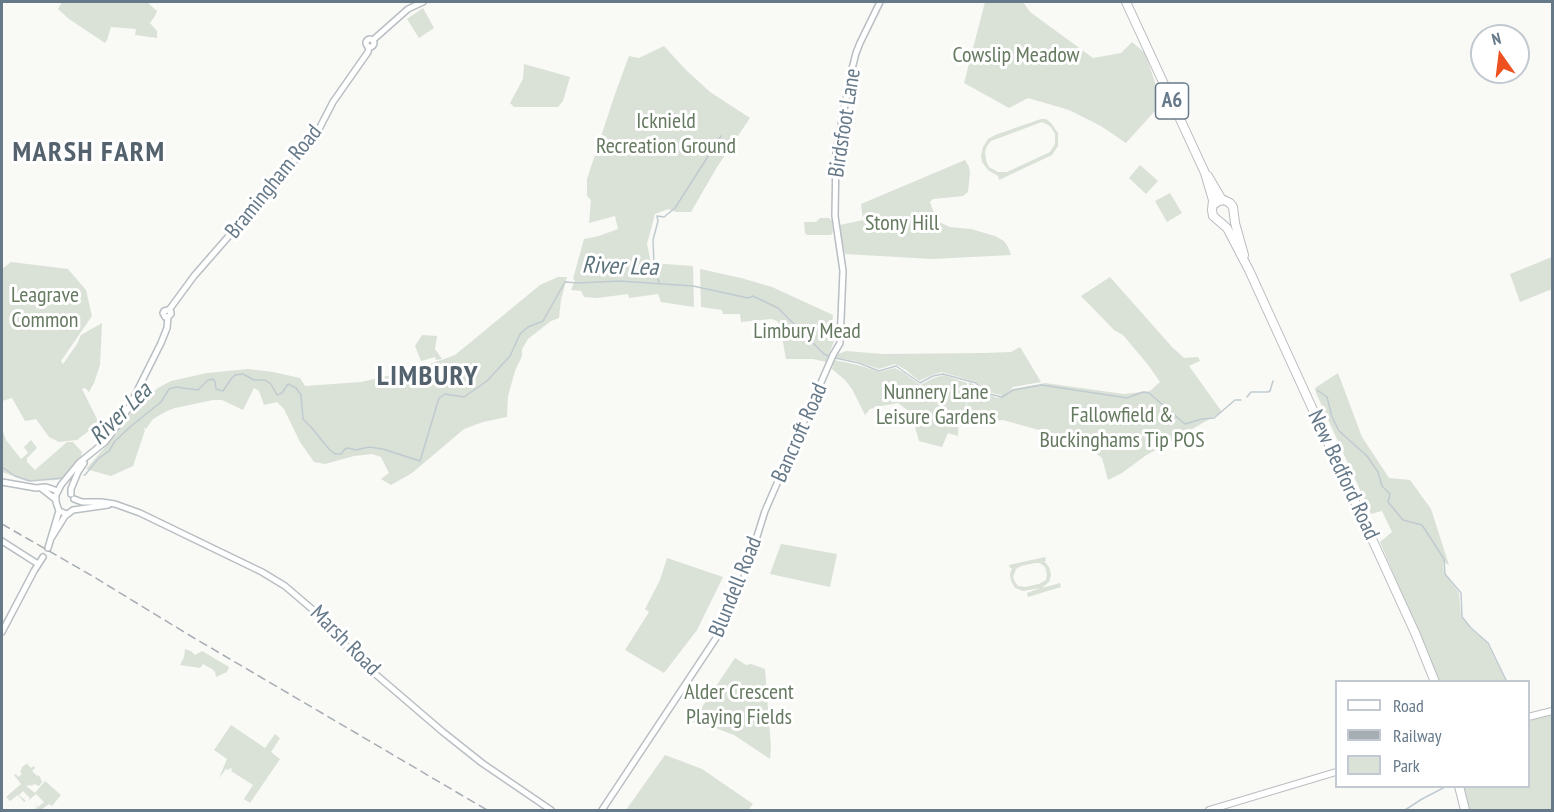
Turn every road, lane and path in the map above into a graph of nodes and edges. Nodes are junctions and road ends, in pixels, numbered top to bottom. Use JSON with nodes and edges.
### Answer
{"nodes":[{"id":1,"x":423,"y":2,"type":"edge"},
{"id":2,"x":880,"y":2,"type":"edge"},
{"id":3,"x":1126,"y":2,"type":"edge"},
{"id":4,"x":1204,"y":173,"type":"junction"},
{"id":5,"x":1222,"y":200,"type":"junction"},
{"id":6,"x":1214,"y":205,"type":"junction"},
{"id":7,"x":1233,"y":212,"type":"junction"},
{"id":8,"x":1219,"y":221,"type":"junction"},
{"id":9,"x":1249,"y":270,"type":"junction"},
{"id":10,"x":832,"y":357,"type":"joint"},
{"id":11,"x":86,"y":459,"type":"junction"},
{"id":12,"x":2,"y":482,"type":"edge"},
{"id":13,"x":39,"y":488,"type":"junction"},
{"id":14,"x":58,"y":491,"type":"junction"},
{"id":15,"x":73,"y":497,"type":"junction"},
{"id":16,"x":55,"y":499,"type":"junction"},
{"id":17,"x":118,"y":505,"type":"junction"},
{"id":18,"x":73,"y":510,"type":"junction"},
{"id":19,"x":59,"y":511,"type":"junction"},
{"id":20,"x":765,"y":511,"type":"joint"},
{"id":21,"x":67,"y":514,"type":"junction"},
{"id":22,"x":52,"y":537,"type":"junction"},
{"id":23,"x":2,"y":541,"type":"edge"},
{"id":24,"x":48,"y":548,"type":"dead end"},
{"id":25,"x":43,"y":557,"type":"dead end"},
{"id":26,"x":38,"y":564,"type":"junction"},
{"id":27,"x":2,"y":632,"type":"edge"},
{"id":28,"x":1435,"y":680,"type":"edge"},
{"id":29,"x":1552,"y":711,"type":"edge"},
{"id":30,"x":1530,"y":716,"type":"edge"},
{"id":31,"x":1335,"y":772,"type":"edge"},
{"id":32,"x":1460,"y":788,"type":"edge"},
{"id":33,"x":551,"y":810,"type":"edge"},
{"id":34,"x":602,"y":810,"type":"edge"},
{"id":35,"x":1209,"y":810,"type":"edge"},
{"id":36,"x":1465,"y":810,"type":"edge"}],
"edges":[{"from":1,"to":11,"type":"street","name":"Bramingham Road"},
{"from":2,"to":10,"type":"street","name":"Birdsfoot Lane"},
{"from":3,"to":4,"type":"highway","number":"A6"},
{"from":4,"to":5,"type":"highway","number":"A6"},
{"from":4,"to":6,"type":"highway","number":"A6"},
{"from":5,"to":6,"type":"highway"},
{"from":5,"to":7,"type":"highway","number":"A6"},
{"from":6,"to":8,"type":"highway","number":"A6"},
{"from":7,"to":8,"type":"highway"},
{"from":7,"to":9,"type":"highway","name":"New Bedford Road","number":"A6"},
{"from":8,"to":9,"type":"highway","name":"New Bedford Road","number":"A6"},
{"from":9,"to":28,"type":"highway","name":"New Bedford Road","number":"A6"},
{"from":10,"to":20,"type":"street","name":"Bancroft Road"},
{"from":11,"to":14,"type":"street"},
{"from":11,"to":15,"type":"street"},
{"from":12,"to":13,"type":"street"},
{"from":13,"to":14,"type":"street"},
{"from":13,"to":16,"type":"street"},
{"from":14,"to":15,"type":"street"},
{"from":14,"to":16,"type":"street"},
{"from":15,"to":17,"type":"street","name":"Marsh Road"},
{"from":15,"to":18,"type":"street"},
{"from":16,"to":19,"type":"street"},
{"from":17,"to":18,"type":"street","name":"Marsh Road"},
{"from":17,"to":33,"type":"street","name":"Marsh Road"},
{"from":18,"to":21,"type":"street"},
{"from":19,"to":21,"type":"street"},
{"from":19,"to":22,"type":"street"},
{"from":20,"to":34,"type":"street","name":"Blundell Road"},
{"from":21,"to":22,"type":"street"},
{"from":22,"to":24,"type":"street"},
{"from":23,"to":26,"type":"street"},
{"from":25,"to":26,"type":"street"},
{"from":26,"to":27,"type":"street"},
{"from":29,"to":30,"type":"main road"},
{"from":31,"to":35,"type":"main road"},
{"from":32,"to":36,"type":"highway"}]}
